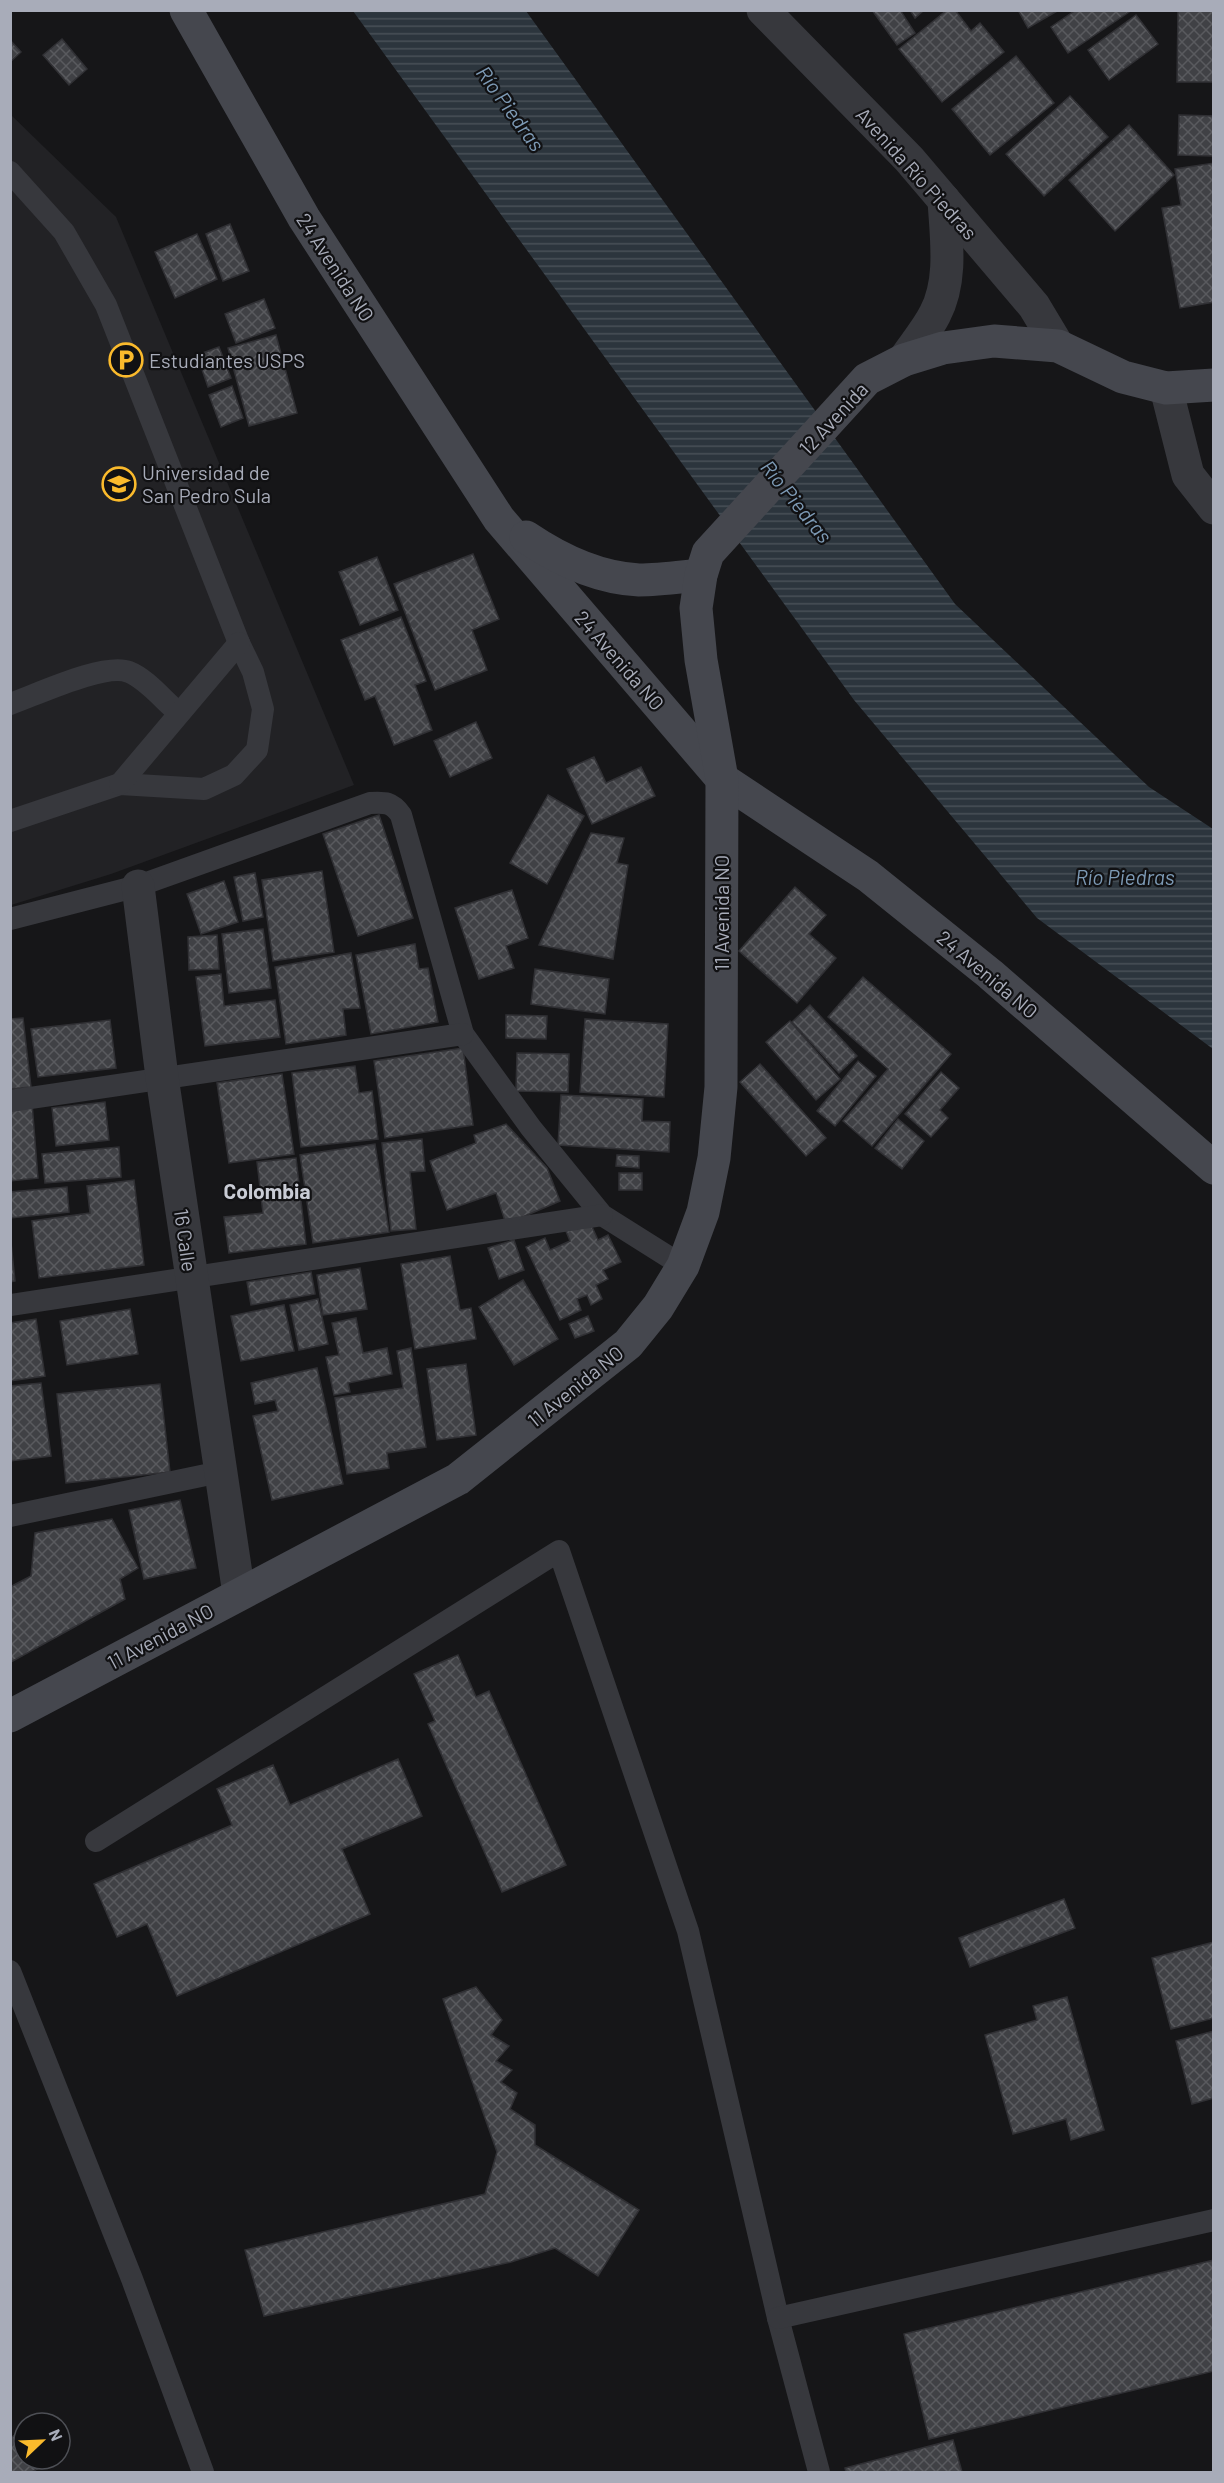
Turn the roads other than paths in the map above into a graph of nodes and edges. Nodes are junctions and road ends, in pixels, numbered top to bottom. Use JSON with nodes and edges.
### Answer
{"nodes":[{"id":1,"x":186,"y":10,"type":"edge"},
{"id":2,"x":763,"y":10,"type":"edge"},
{"id":3,"x":10,"y":172,"type":"edge"},
{"id":4,"x":944,"y":200,"type":"junction"},
{"id":5,"x":1058,"y":346,"type":"junction"},
{"id":6,"x":904,"y":360,"type":"junction"},
{"id":7,"x":1214,"y":385,"type":"edge"},
{"id":8,"x":1166,"y":388,"type":"junction"},
{"id":9,"x":1214,"y":508,"type":"edge"},
{"id":10,"x":498,"y":519,"type":"junction"},
{"id":11,"x":704,"y":564,"type":"junction"},
{"id":12,"x":238,"y":643,"type":"junction"},
{"id":13,"x":10,"y":704,"type":"edge"},
{"id":14,"x":179,"y":713,"type":"junction"},
{"id":15,"x":722,"y":779,"type":"junction"},
{"id":16,"x":120,"y":784,"type":"junction"},
{"id":17,"x":10,"y":820,"type":"edge"},
{"id":18,"x":138,"y":885,"type":"junction"},
{"id":19,"x":10,"y":919,"type":"edge"},
{"id":20,"x":463,"y":1034,"type":"junction"},
{"id":21,"x":162,"y":1077,"type":"junction"},
{"id":22,"x":10,"y":1101,"type":"edge"},
{"id":23,"x":1214,"y":1168,"type":"edge"},
{"id":24,"x":602,"y":1215,"type":"junction"},
{"id":25,"x":683,"y":1266,"type":"junction"},
{"id":26,"x":192,"y":1277,"type":"junction"},
{"id":27,"x":10,"y":1305,"type":"edge"},
{"id":28,"x":220,"y":1473,"type":"junction"},
{"id":29,"x":10,"y":1516,"type":"edge"},
{"id":30,"x":239,"y":1594,"type":"junction"},
{"id":31,"x":10,"y":1716,"type":"edge"},
{"id":32,"x":96,"y":1841,"type":"dead end"},
{"id":33,"x":10,"y":1971,"type":"edge"},
{"id":34,"x":1214,"y":2220,"type":"edge"},
{"id":35,"x":778,"y":2318,"type":"junction"},
{"id":36,"x":203,"y":2472,"type":"edge"},
{"id":37,"x":819,"y":2472,"type":"edge"}],
"edges":[{"from":1,"to":10,"type":"street","name":"24 Avenida NO"},
{"from":2,"to":4,"type":"street","name":"Avenida Río Piedras"},
{"from":3,"to":12,"type":"lane"},
{"from":4,"to":5,"type":"street","name":"Avenida Río Piedras"},
{"from":4,"to":6,"type":"street"},
{"from":5,"to":6,"type":"street","name":"12 Avenida"},
{"from":5,"to":8,"type":"street","name":"12 Avenida"},
{"from":6,"to":11,"type":"street","name":"12 Avenida"},
{"from":7,"to":8,"type":"street","name":"12 Avenida"},
{"from":8,"to":9,"type":"street"},
{"from":10,"to":11,"type":"street"},
{"from":10,"to":15,"type":"street","name":"24 Avenida NO"},
{"from":11,"to":15,"type":"street"},
{"from":12,"to":14,"type":"lane"},
{"from":12,"to":16,"type":"lane"},
{"from":13,"to":14,"type":"lane"},
{"from":14,"to":16,"type":"lane"},
{"from":15,"to":23,"type":"street","name":"24 Avenida NO"},
{"from":15,"to":25,"type":"street","name":"11 Avenida NO"},
{"from":16,"to":17,"type":"lane"},
{"from":18,"to":19,"type":"lane"},
{"from":18,"to":20,"type":"lane"},
{"from":18,"to":21,"type":"street","name":"16 Calle"},
{"from":20,"to":21,"type":"lane"},
{"from":20,"to":24,"type":"lane"},
{"from":21,"to":22,"type":"lane"},
{"from":21,"to":26,"type":"street","name":"16 Calle"},
{"from":24,"to":25,"type":"lane"},
{"from":24,"to":26,"type":"lane"},
{"from":25,"to":30,"type":"street","name":"11 Avenida NO"},
{"from":26,"to":27,"type":"lane"},
{"from":26,"to":28,"type":"street","name":"16 Calle"},
{"from":28,"to":29,"type":"lane"},
{"from":28,"to":30,"type":"street","name":"16 Calle"},
{"from":30,"to":31,"type":"street","name":"11 Avenida NO"},
{"from":32,"to":35,"type":"lane"},
{"from":33,"to":36,"type":"lane"},
{"from":34,"to":35,"type":"lane"},
{"from":35,"to":37,"type":"lane"}]}
